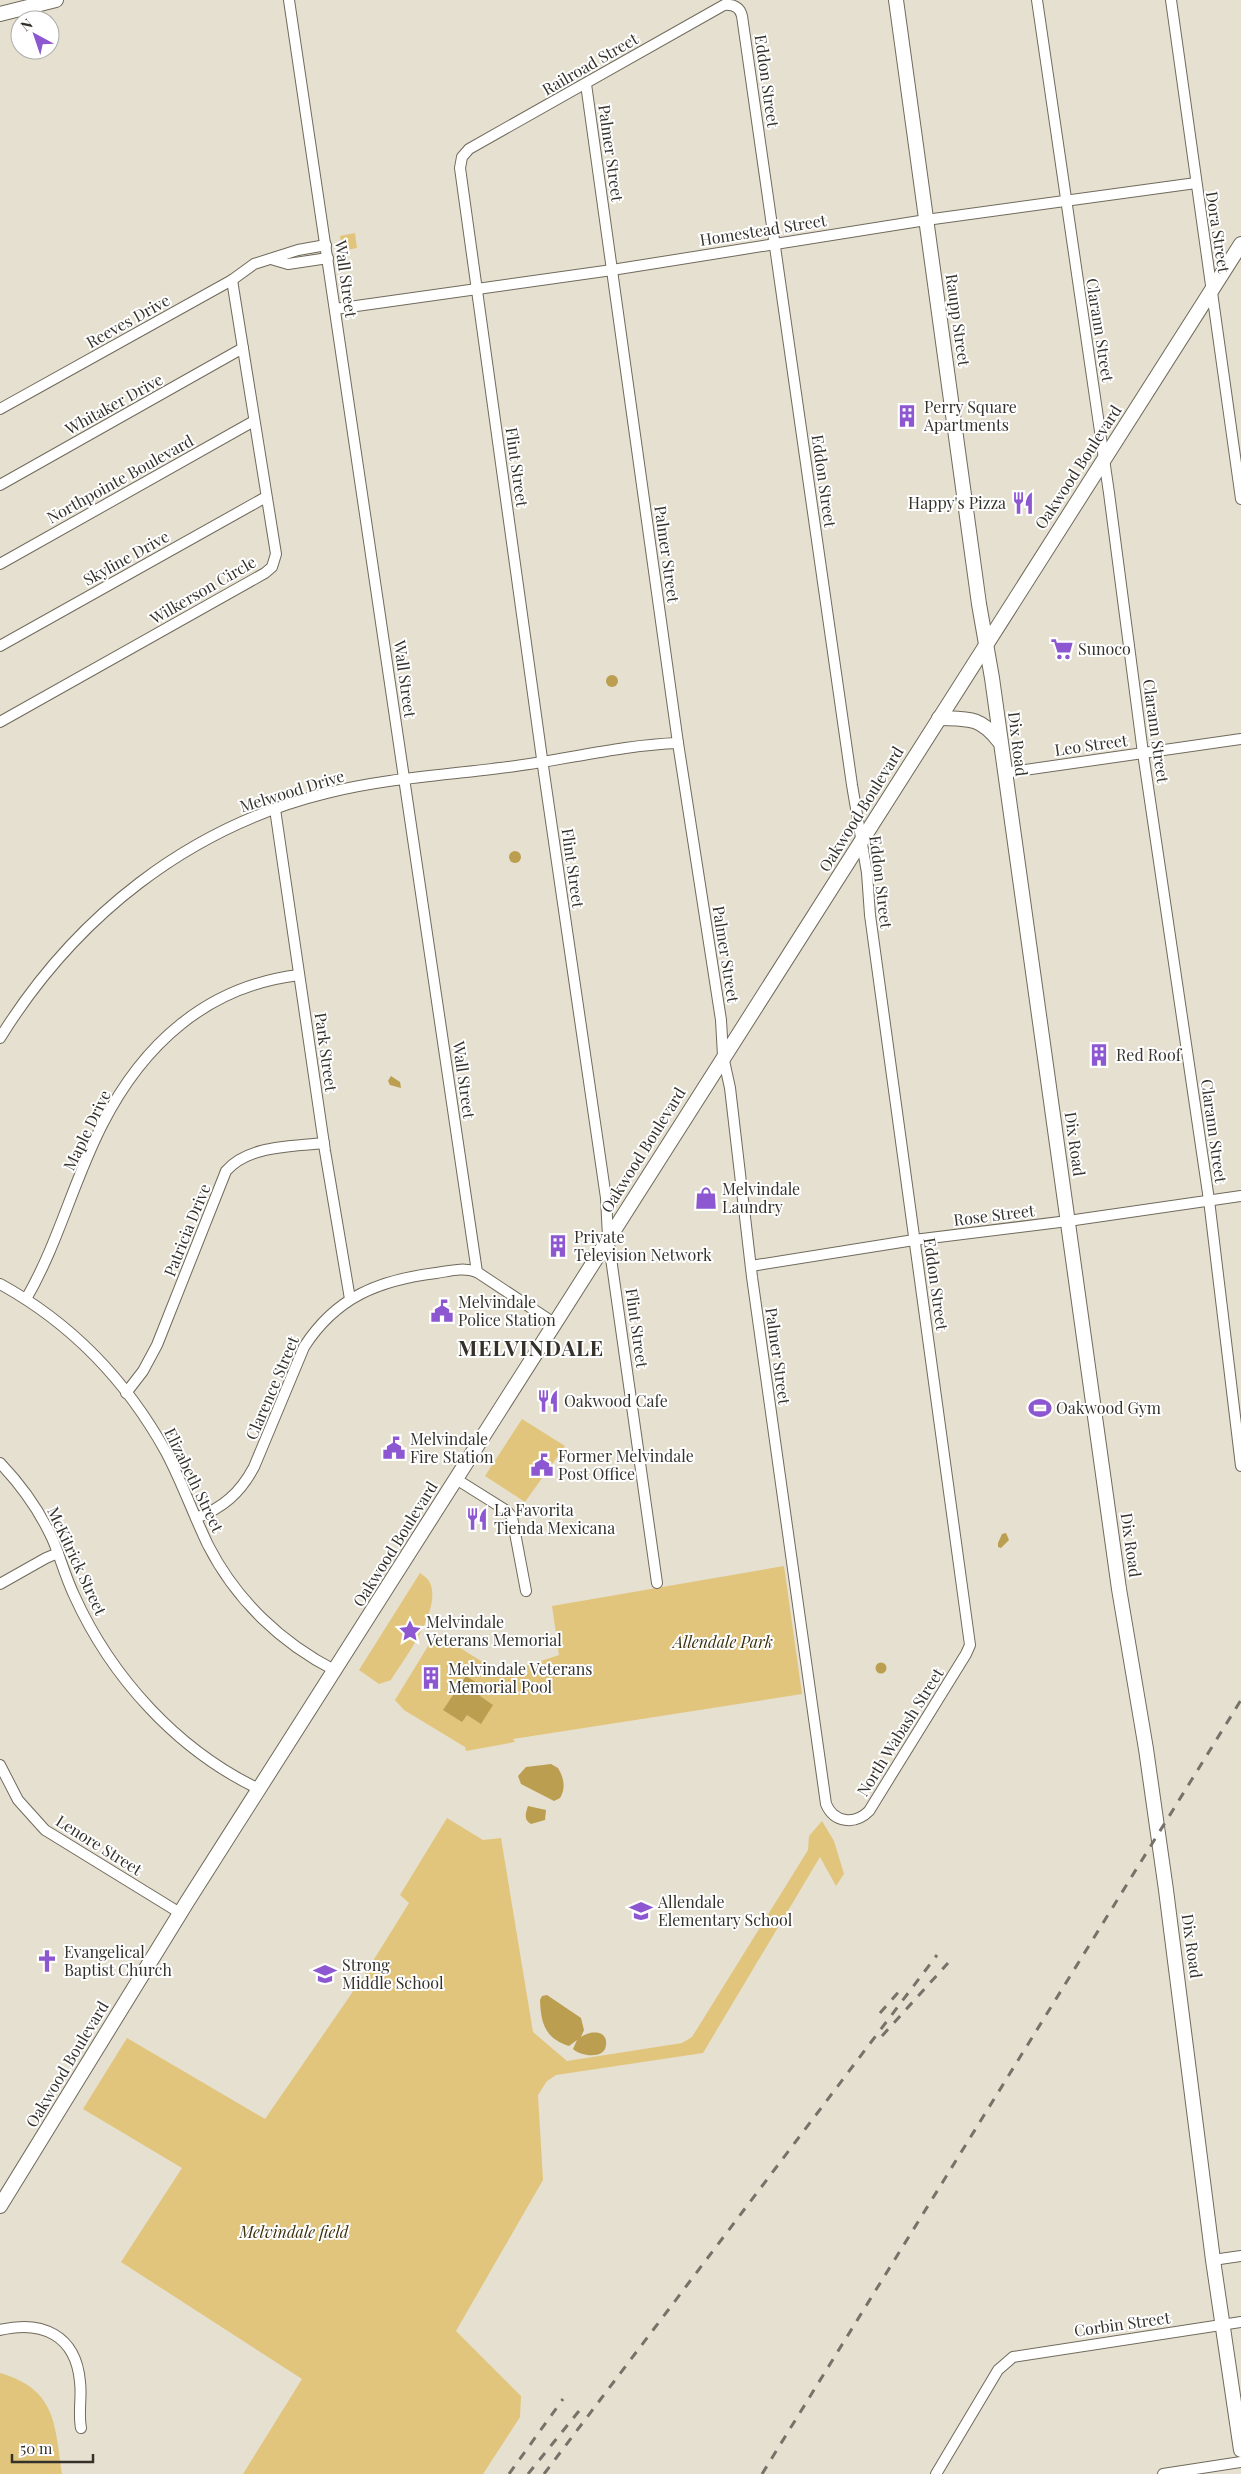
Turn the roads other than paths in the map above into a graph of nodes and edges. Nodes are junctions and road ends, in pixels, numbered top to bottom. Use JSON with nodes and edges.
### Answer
{"nodes":[{"id":1,"x":56,"y":0,"type":"edge"},
{"id":2,"x":290,"y":0,"type":"edge"},
{"id":3,"x":896,"y":0,"type":"edge"},
{"id":4,"x":1037,"y":0,"type":"edge"},
{"id":5,"x":1171,"y":0,"type":"edge"},
{"id":6,"x":736,"y":7,"type":"joint"},
{"id":7,"x":0,"y":14,"type":"edge"},
{"id":8,"x":586,"y":84,"type":"junction"},
{"id":9,"x":462,"y":157,"type":"joint"},
{"id":10,"x":1196,"y":183,"type":"junction"},
{"id":11,"x":1065,"y":201,"type":"junction"},
{"id":12,"x":926,"y":220,"type":"junction"},
{"id":13,"x":774,"y":244,"type":"junction"},
{"id":14,"x":1241,"y":244,"type":"edge"},
{"id":15,"x":326,"y":245,"type":"junction"},
{"id":16,"x":328,"y":258,"type":"junction"},
{"id":17,"x":271,"y":259,"type":"junction"},
{"id":18,"x":612,"y":270,"type":"junction"},
{"id":19,"x":232,"y":280,"type":"junction"},
{"id":20,"x":477,"y":290,"type":"junction"},
{"id":21,"x":1212,"y":290,"type":"junction"},
{"id":22,"x":335,"y":309,"type":"junction"},
{"id":23,"x":243,"y":348,"type":"junction"},
{"id":24,"x":0,"y":409,"type":"edge"},
{"id":25,"x":254,"y":422,"type":"junction"},
{"id":26,"x":1104,"y":461,"type":"junction"},
{"id":27,"x":0,"y":485,"type":"edge"},
{"id":28,"x":266,"y":497,"type":"junction"},
{"id":29,"x":1241,"y":499,"type":"edge"},
{"id":30,"x":0,"y":564,"type":"edge"},
{"id":31,"x":0,"y":646,"type":"edge"},
{"id":32,"x":985,"y":646,"type":"junction"},
{"id":33,"x":939,"y":718,"type":"junction"},
{"id":34,"x":0,"y":722,"type":"edge"},
{"id":35,"x":1241,"y":739,"type":"edge"},
{"id":36,"x":678,"y":743,"type":"junction"},
{"id":37,"x":1001,"y":743,"type":"junction"},
{"id":38,"x":1143,"y":753,"type":"junction"},
{"id":39,"x":543,"y":762,"type":"junction"},
{"id":40,"x":1004,"y":772,"type":"junction"},
{"id":41,"x":405,"y":780,"type":"junction"},
{"id":42,"x":275,"y":809,"type":"junction"},
{"id":43,"x":861,"y":843,"type":"junction"},
{"id":44,"x":299,"y":975,"type":"junction"},
{"id":45,"x":0,"y":1038,"type":"edge"},
{"id":46,"x":723,"y":1056,"type":"junction"},
{"id":47,"x":324,"y":1142,"type":"junction"},
{"id":48,"x":1241,"y":1196,"type":"edge"},
{"id":49,"x":1209,"y":1200,"type":"junction"},
{"id":50,"x":1068,"y":1221,"type":"junction"},
{"id":51,"x":608,"y":1237,"type":"junction"},
{"id":52,"x":914,"y":1240,"type":"junction"},
{"id":53,"x":751,"y":1266,"type":"junction"},
{"id":54,"x":477,"y":1272,"type":"junction"},
{"id":55,"x":0,"y":1284,"type":"edge"},
{"id":56,"x":26,"y":1299,"type":"junction"},
{"id":57,"x":350,"y":1299,"type":"junction"},
{"id":58,"x":554,"y":1323,"type":"junction"},
{"id":59,"x":126,"y":1392,"type":"junction"},
{"id":60,"x":0,"y":1463,"type":"edge"},
{"id":61,"x":1241,"y":1466,"type":"edge"},
{"id":62,"x":456,"y":1479,"type":"junction"},
{"id":63,"x":196,"y":1518,"type":"junction"},
{"id":64,"x":58,"y":1553,"type":"junction"},
{"id":65,"x":657,"y":1583,"type":"dead end"},
{"id":66,"x":0,"y":1584,"type":"edge"},
{"id":67,"x":526,"y":1591,"type":"dead end"},
{"id":68,"x":970,"y":1645,"type":"joint"},
{"id":69,"x":336,"y":1671,"type":"junction"},
{"id":70,"x":0,"y":1765,"type":"edge"},
{"id":71,"x":260,"y":1788,"type":"junction"},
{"id":72,"x":845,"y":1820,"type":"joint"},
{"id":73,"x":180,"y":1912,"type":"junction"},
{"id":74,"x":0,"y":2206,"type":"edge"},
{"id":75,"x":1241,"y":2256,"type":"edge"},
{"id":76,"x":1214,"y":2260,"type":"junction"},
{"id":77,"x":1241,"y":2322,"type":"edge"},
{"id":78,"x":1223,"y":2324,"type":"junction"},
{"id":79,"x":0,"y":2330,"type":"edge"},
{"id":80,"x":81,"y":2428,"type":"dead end"},
{"id":81,"x":1241,"y":2450,"type":"edge"},
{"id":82,"x":1241,"y":2462,"type":"edge"},
{"id":83,"x":936,"y":2474,"type":"edge"},
{"id":84,"x":1163,"y":2474,"type":"edge"}],
"edges":[{"from":1,"to":7,"type":"main road"},
{"from":2,"to":15,"type":"street","name":"Wall Street"},
{"from":3,"to":12,"type":"main road","name":"Raupp Street"},
{"from":4,"to":11,"type":"street","name":"Clarann Street"},
{"from":5,"to":10,"type":"street","name":"Dora Street"},
{"from":6,"to":8,"type":"street","name":"Railroad Street"},
{"from":6,"to":13,"type":"street","name":"Eddon Street"},
{"from":8,"to":9,"type":"street","name":"Railroad Street"},
{"from":8,"to":18,"type":"street","name":"Palmer Street"},
{"from":9,"to":20,"type":"street","name":"Flint Street"},
{"from":10,"to":11,"type":"street","name":"Homestead Street"},
{"from":10,"to":21,"type":"street","name":"Dora Street"},
{"from":11,"to":12,"type":"street","name":"Homestead Street"},
{"from":11,"to":26,"type":"street","name":"Clarann Street"},
{"from":12,"to":13,"type":"street","name":"Homestead Street"},
{"from":12,"to":32,"type":"main road","name":"Raupp Street"},
{"from":13,"to":18,"type":"street","name":"Homestead Street"},
{"from":13,"to":43,"type":"street","name":"Eddon Street"},
{"from":14,"to":21,"type":"main road","name":"Oakwood Boulevard"},
{"from":15,"to":16,"type":"street","name":"Wall Street"},
{"from":15,"to":17,"type":"street","name":"Reeves Drive"},
{"from":16,"to":17,"type":"street"},
{"from":16,"to":22,"type":"street","name":"Wall Street"},
{"from":17,"to":19,"type":"street","name":"Reeves Drive"},
{"from":18,"to":20,"type":"street","name":"Homestead Street"},
{"from":18,"to":36,"type":"street","name":"Palmer Street"},
{"from":19,"to":23,"type":"street","name":"Wilkerson Circle"},
{"from":19,"to":24,"type":"street","name":"Reeves Drive"},
{"from":20,"to":22,"type":"street","name":"Homestead Street"},
{"from":20,"to":39,"type":"street","name":"Flint Street"},
{"from":21,"to":26,"type":"main road","name":"Oakwood Boulevard"},
{"from":21,"to":29,"type":"street","name":"Dora Street"},
{"from":22,"to":41,"type":"street","name":"Wall Street"},
{"from":23,"to":25,"type":"street","name":"Wilkerson Circle"},
{"from":23,"to":27,"type":"street","name":"Whitaker Drive"},
{"from":25,"to":28,"type":"street","name":"Wilkerson Circle"},
{"from":25,"to":30,"type":"street","name":"Northpointe Boulevard"},
{"from":26,"to":32,"type":"main road","name":"Oakwood Boulevard"},
{"from":26,"to":38,"type":"street","name":"Clarann Street"},
{"from":28,"to":31,"type":"street","name":"Skyline Drive"},
{"from":28,"to":34,"type":"street","name":"Wilkerson Circle"},
{"from":32,"to":33,"type":"main road","name":"Oakwood Boulevard"},
{"from":32,"to":37,"type":"main road","name":"Dix Road"},
{"from":33,"to":37,"type":"main road"},
{"from":33,"to":43,"type":"main road","name":"Oakwood Boulevard"},
{"from":35,"to":38,"type":"street","name":"Leo Street"},
{"from":36,"to":39,"type":"street","name":"Melwood Drive"},
{"from":36,"to":46,"type":"street","name":"Palmer Street"},
{"from":37,"to":40,"type":"main road","name":"Dix Road"},
{"from":38,"to":40,"type":"street","name":"Leo Street"},
{"from":38,"to":49,"type":"street","name":"Clarann Street"},
{"from":39,"to":41,"type":"street","name":"Melwood Drive"},
{"from":39,"to":51,"type":"street","name":"Flint Street"},
{"from":40,"to":50,"type":"main road","name":"Dix Road"},
{"from":41,"to":42,"type":"street","name":"Melwood Drive"},
{"from":41,"to":54,"type":"street","name":"Wall Street"},
{"from":42,"to":44,"type":"street","name":"Park Street"},
{"from":42,"to":45,"type":"street","name":"Melwood Drive"},
{"from":43,"to":46,"type":"main road","name":"Oakwood Boulevard"},
{"from":43,"to":52,"type":"street","name":"Eddon Street"},
{"from":44,"to":47,"type":"street","name":"Park Street"},
{"from":44,"to":56,"type":"street","name":"Maple Drive"},
{"from":46,"to":51,"type":"main road","name":"Oakwood Boulevard"},
{"from":46,"to":53,"type":"street","name":"Palmer Street"},
{"from":47,"to":57,"type":"street","name":"Park Street"},
{"from":47,"to":59,"type":"street","name":"Patricia Drive"},
{"from":48,"to":49,"type":"street","name":"Rose Street"},
{"from":49,"to":50,"type":"street","name":"Rose Street"},
{"from":49,"to":61,"type":"street","name":"Clarann Street"},
{"from":50,"to":52,"type":"street","name":"Rose Street"},
{"from":50,"to":76,"type":"main road","name":"Dix Road"},
{"from":51,"to":58,"type":"main road","name":"Oakwood Boulevard"},
{"from":51,"to":65,"type":"street","name":"Flint Street"},
{"from":52,"to":53,"type":"street","name":"Rose Street"},
{"from":52,"to":68,"type":"street","name":"Eddon Street"},
{"from":53,"to":72,"type":"street","name":"Palmer Street"},
{"from":54,"to":57,"type":"street","name":"Clarence Street"},
{"from":54,"to":58,"type":"street"},
{"from":55,"to":56,"type":"street","name":"Elizabeth Street"},
{"from":56,"to":59,"type":"street","name":"Elizabeth Street"},
{"from":57,"to":63,"type":"street","name":"Clarence Street"},
{"from":58,"to":62,"type":"main road","name":"Oakwood Boulevard"},
{"from":59,"to":63,"type":"street","name":"Elizabeth Street"},
{"from":60,"to":64,"type":"street","name":"McKitrick Street"},
{"from":62,"to":67,"type":"street"},
{"from":62,"to":69,"type":"main road","name":"Oakwood Boulevard"},
{"from":63,"to":69,"type":"street","name":"Elizabeth Street"},
{"from":64,"to":66,"type":"street"},
{"from":64,"to":71,"type":"street","name":"McKitrick Street"},
{"from":68,"to":72,"type":"street","name":"North Wabash Street"},
{"from":69,"to":71,"type":"main road","name":"Oakwood Boulevard"},
{"from":70,"to":73,"type":"street","name":"Lenore Street"},
{"from":71,"to":73,"type":"main road","name":"Oakwood Boulevard"},
{"from":73,"to":74,"type":"main road","name":"Oakwood Boulevard"},
{"from":75,"to":76,"type":"street"},
{"from":76,"to":78,"type":"main road","name":"Dix Road"},
{"from":77,"to":78,"type":"street","name":"Corbin Street"},
{"from":78,"to":81,"type":"main road","name":"Dix Road"},
{"from":78,"to":83,"type":"street","name":"Corbin Street"},
{"from":79,"to":80,"type":"street"},
{"from":82,"to":84,"type":"street"}]}
